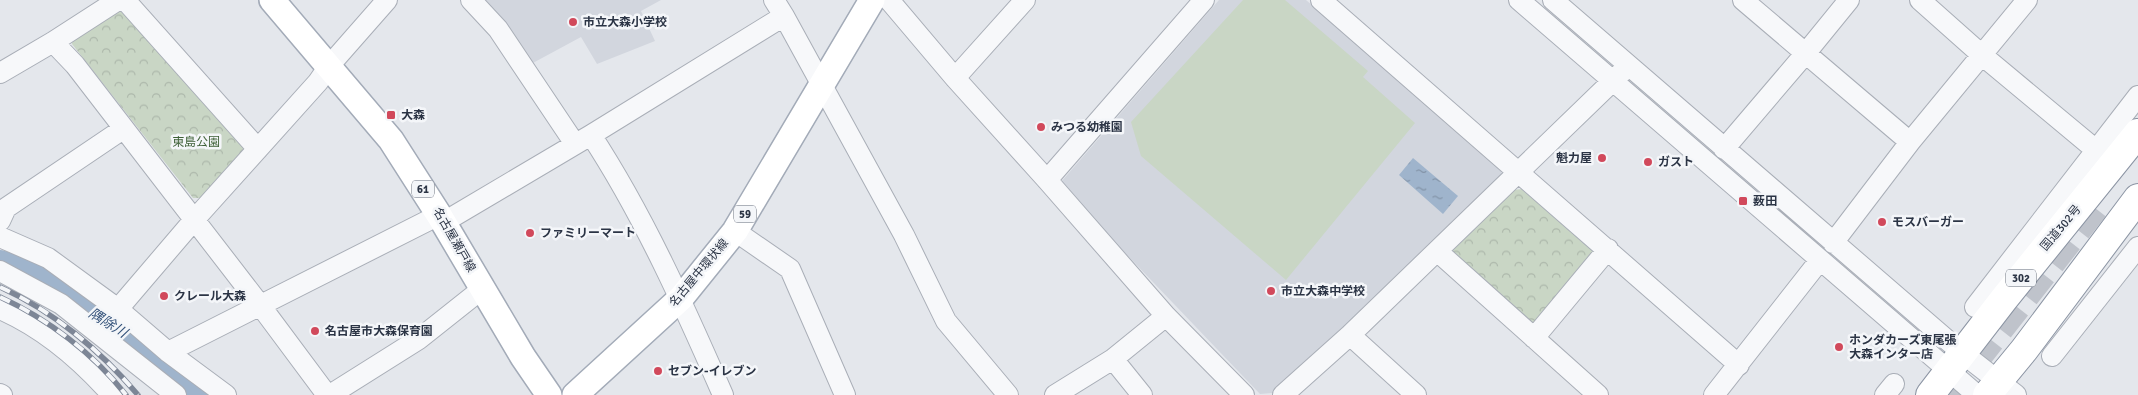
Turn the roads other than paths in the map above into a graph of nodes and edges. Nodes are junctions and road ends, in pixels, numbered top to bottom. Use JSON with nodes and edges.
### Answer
{"nodes":[{"id":1,"x":118,"y":0,"type":"edge"},
{"id":2,"x":125,"y":0,"type":"edge"},
{"id":3,"x":272,"y":0,"type":"edge"},
{"id":4,"x":387,"y":0,"type":"edge"},
{"id":5,"x":471,"y":0,"type":"edge"},
{"id":6,"x":872,"y":0,"type":"edge"},
{"id":7,"x":889,"y":0,"type":"edge"},
{"id":8,"x":1026,"y":0,"type":"edge"},
{"id":9,"x":1204,"y":0,"type":"edge"},
{"id":10,"x":1320,"y":0,"type":"edge"},
{"id":11,"x":1519,"y":0,"type":"edge"},
{"id":12,"x":1553,"y":0,"type":"edge"},
{"id":13,"x":1744,"y":0,"type":"edge"},
{"id":14,"x":1849,"y":0,"type":"edge"},
{"id":15,"x":1920,"y":0,"type":"edge"},
{"id":16,"x":2027,"y":0,"type":"edge"},
{"id":17,"x":779,"y":8,"type":"edge"},
{"id":18,"x":53,"y":42,"type":"junction"},
{"id":19,"x":1805,"y":54,"type":"junction"},
{"id":20,"x":1983,"y":56,"type":"junction"},
{"id":21,"x":329,"y":66,"type":"junction"},
{"id":22,"x":1629,"y":66,"type":"junction"},
{"id":23,"x":0,"y":72,"type":"edge"},
{"id":24,"x":955,"y":78,"type":"junction"},
{"id":25,"x":1613,"y":81,"type":"junction"},
{"id":26,"x":822,"y":86,"type":"junction"},
{"id":27,"x":2138,"y":96,"type":"edge"},
{"id":28,"x":123,"y":129,"type":"junction"},
{"id":29,"x":2138,"y":133,"type":"edge"},
{"id":30,"x":583,"y":139,"type":"junction"},
{"id":31,"x":1910,"y":142,"type":"junction"},
{"id":32,"x":1724,"y":148,"type":"junction"},
{"id":33,"x":258,"y":149,"type":"junction"},
{"id":34,"x":2105,"y":156,"type":"junction"},
{"id":35,"x":1519,"y":171,"type":"junction"},
{"id":36,"x":1047,"y":180,"type":"junction"},
{"id":37,"x":2138,"y":198,"type":"edge"},
{"id":38,"x":441,"y":218,"type":"junction"},
{"id":39,"x":194,"y":220,"type":"junction"},
{"id":40,"x":0,"y":221,"type":"edge"},
{"id":41,"x":735,"y":231,"type":"junction"},
{"id":42,"x":2138,"y":236,"type":"edge"},
{"id":43,"x":0,"y":237,"type":"edge"},
{"id":44,"x":1833,"y":243,"type":"junction"},
{"id":45,"x":2103,"y":244,"type":"junction"},
{"id":46,"x":2138,"y":247,"type":"edge"},
{"id":47,"x":1608,"y":250,"type":"junction"},
{"id":48,"x":1437,"y":251,"type":"junction"},
{"id":49,"x":1820,"y":260,"type":"junction"},
{"id":50,"x":2016,"y":269,"type":"junction"},
{"id":51,"x":0,"y":271,"type":"edge"},
{"id":52,"x":482,"y":289,"type":"junction"},
{"id":53,"x":681,"y":298,"type":"junction"},
{"id":54,"x":260,"y":305,"type":"junction"},
{"id":55,"x":1975,"y":307,"type":"dead end"},
{"id":56,"x":0,"y":309,"type":"edge"},
{"id":57,"x":118,"y":309,"type":"junction"},
{"id":58,"x":1166,"y":316,"type":"junction"},
{"id":59,"x":1350,"y":335,"type":"junction"},
{"id":60,"x":1534,"y":338,"type":"junction"},
{"id":61,"x":168,"y":352,"type":"junction"},
{"id":62,"x":2052,"y":356,"type":"dead end"},
{"id":63,"x":1113,"y":359,"type":"junction"},
{"id":64,"x":1955,"y":361,"type":"junction"},
{"id":65,"x":1740,"y":365,"type":"junction"},
{"id":66,"x":1995,"y":391,"type":"edge"},
{"id":67,"x":112,"y":395,"type":"edge"},
{"id":68,"x":176,"y":395,"type":"edge"},
{"id":69,"x":226,"y":395,"type":"edge"},
{"id":70,"x":328,"y":395,"type":"edge"},
{"id":71,"x":550,"y":395,"type":"edge"},
{"id":72,"x":575,"y":395,"type":"edge"},
{"id":73,"x":723,"y":395,"type":"edge"},
{"id":74,"x":845,"y":395,"type":"edge"},
{"id":75,"x":1008,"y":395,"type":"edge"},
{"id":76,"x":1055,"y":395,"type":"edge"},
{"id":77,"x":1142,"y":395,"type":"edge"},
{"id":78,"x":1244,"y":395,"type":"edge"},
{"id":79,"x":1283,"y":395,"type":"edge"},
{"id":80,"x":1416,"y":395,"type":"edge"},
{"id":81,"x":1598,"y":395,"type":"edge"},
{"id":82,"x":1714,"y":395,"type":"edge"},
{"id":83,"x":1930,"y":395,"type":"edge"}],
"edges":[{"from":1,"to":18,"type":"street"},
{"from":2,"to":33,"type":"street"},
{"from":3,"to":21,"type":"main road","name":"名古屋瀬戸線","number":"61"},
{"from":4,"to":21,"type":"street"},
{"from":5,"to":30,"type":"street"},
{"from":6,"to":26,"type":"main road","name":"名古屋中環状線","number":"59"},
{"from":7,"to":24,"type":"street"},
{"from":8,"to":24,"type":"street"},
{"from":9,"to":36,"type":"street"},
{"from":10,"to":35,"type":"street"},
{"from":11,"to":25,"type":"street"},
{"from":12,"to":22,"type":"street"},
{"from":13,"to":19,"type":"street"},
{"from":14,"to":19,"type":"street"},
{"from":15,"to":20,"type":"street"},
{"from":16,"to":20,"type":"street"},
{"from":17,"to":26,"type":"street"},
{"from":17,"to":30,"type":"street"},
{"from":18,"to":23,"type":"street"},
{"from":18,"to":28,"type":"street"},
{"from":19,"to":31,"type":"street"},
{"from":19,"to":32,"type":"street"},
{"from":20,"to":31,"type":"street"},
{"from":20,"to":34,"type":"street"},
{"from":21,"to":33,"type":"street"},
{"from":21,"to":38,"type":"main road","name":"名古屋瀬戸線","number":"61"},
{"from":22,"to":25,"type":"street"},
{"from":22,"to":32,"type":"street"},
{"from":24,"to":36,"type":"street"},
{"from":25,"to":35,"type":"street"},
{"from":25,"to":49,"type":"street"},
{"from":26,"to":41,"type":"main road","name":"名古屋中環状線","number":"59"},
{"from":26,"to":75,"type":"street"},
{"from":27,"to":34,"type":"street"},
{"from":28,"to":39,"type":"street"},
{"from":28,"to":40,"type":"street"},
{"from":29,"to":34,"type":"highway","name":"国道302号","number":"302"},
{"from":30,"to":38,"type":"street"},
{"from":30,"to":53,"type":"street"},
{"from":31,"to":44,"type":"street"},
{"from":32,"to":44,"type":"street"},
{"from":33,"to":39,"type":"street"},
{"from":34,"to":50,"type":"highway","name":"国道302号","number":"302"},
{"from":35,"to":47,"type":"street"},
{"from":35,"to":48,"type":"street"},
{"from":36,"to":58,"type":"street"},
{"from":37,"to":45,"type":"highway"},
{"from":38,"to":52,"type":"main road","name":"名古屋瀬戸線","number":"61"},
{"from":38,"to":54,"type":"street"},
{"from":39,"to":54,"type":"street"},
{"from":39,"to":57,"type":"street"},
{"from":41,"to":53,"type":"main road","name":"名古屋中環状線","number":"59"},
{"from":41,"to":74,"type":"street"},
{"from":42,"to":45,"type":"street"},
{"from":43,"to":57,"type":"street"},
{"from":44,"to":64,"type":"street"},
{"from":45,"to":66,"type":"highway"},
{"from":46,"to":62,"type":"street"},
{"from":47,"to":60,"type":"street"},
{"from":47,"to":65,"type":"street"},
{"from":48,"to":59,"type":"street"},
{"from":48,"to":60,"type":"street"},
{"from":49,"to":64,"type":"street"},
{"from":49,"to":65,"type":"street"},
{"from":50,"to":55,"type":"street"},
{"from":50,"to":64,"type":"highway","name":"国道302号","number":"302"},
{"from":51,"to":68,"type":"street"},
{"from":52,"to":70,"type":"street"},
{"from":52,"to":71,"type":"main road","name":"名古屋瀬戸線","number":"61"},
{"from":53,"to":72,"type":"main road","name":"名古屋中環状線","number":"59"},
{"from":53,"to":73,"type":"street"},
{"from":54,"to":61,"type":"street"},
{"from":54,"to":70,"type":"street"},
{"from":56,"to":67,"type":"street"},
{"from":57,"to":61,"type":"street"},
{"from":58,"to":63,"type":"street"},
{"from":58,"to":78,"type":"street"},
{"from":59,"to":79,"type":"street"},
{"from":59,"to":80,"type":"street"},
{"from":60,"to":81,"type":"street"},
{"from":61,"to":69,"type":"street"},
{"from":63,"to":76,"type":"street"},
{"from":63,"to":77,"type":"street"},
{"from":64,"to":66,"type":"street"},
{"from":64,"to":83,"type":"highway","name":"国道302号","number":"302"},
{"from":65,"to":82,"type":"street"}]}
